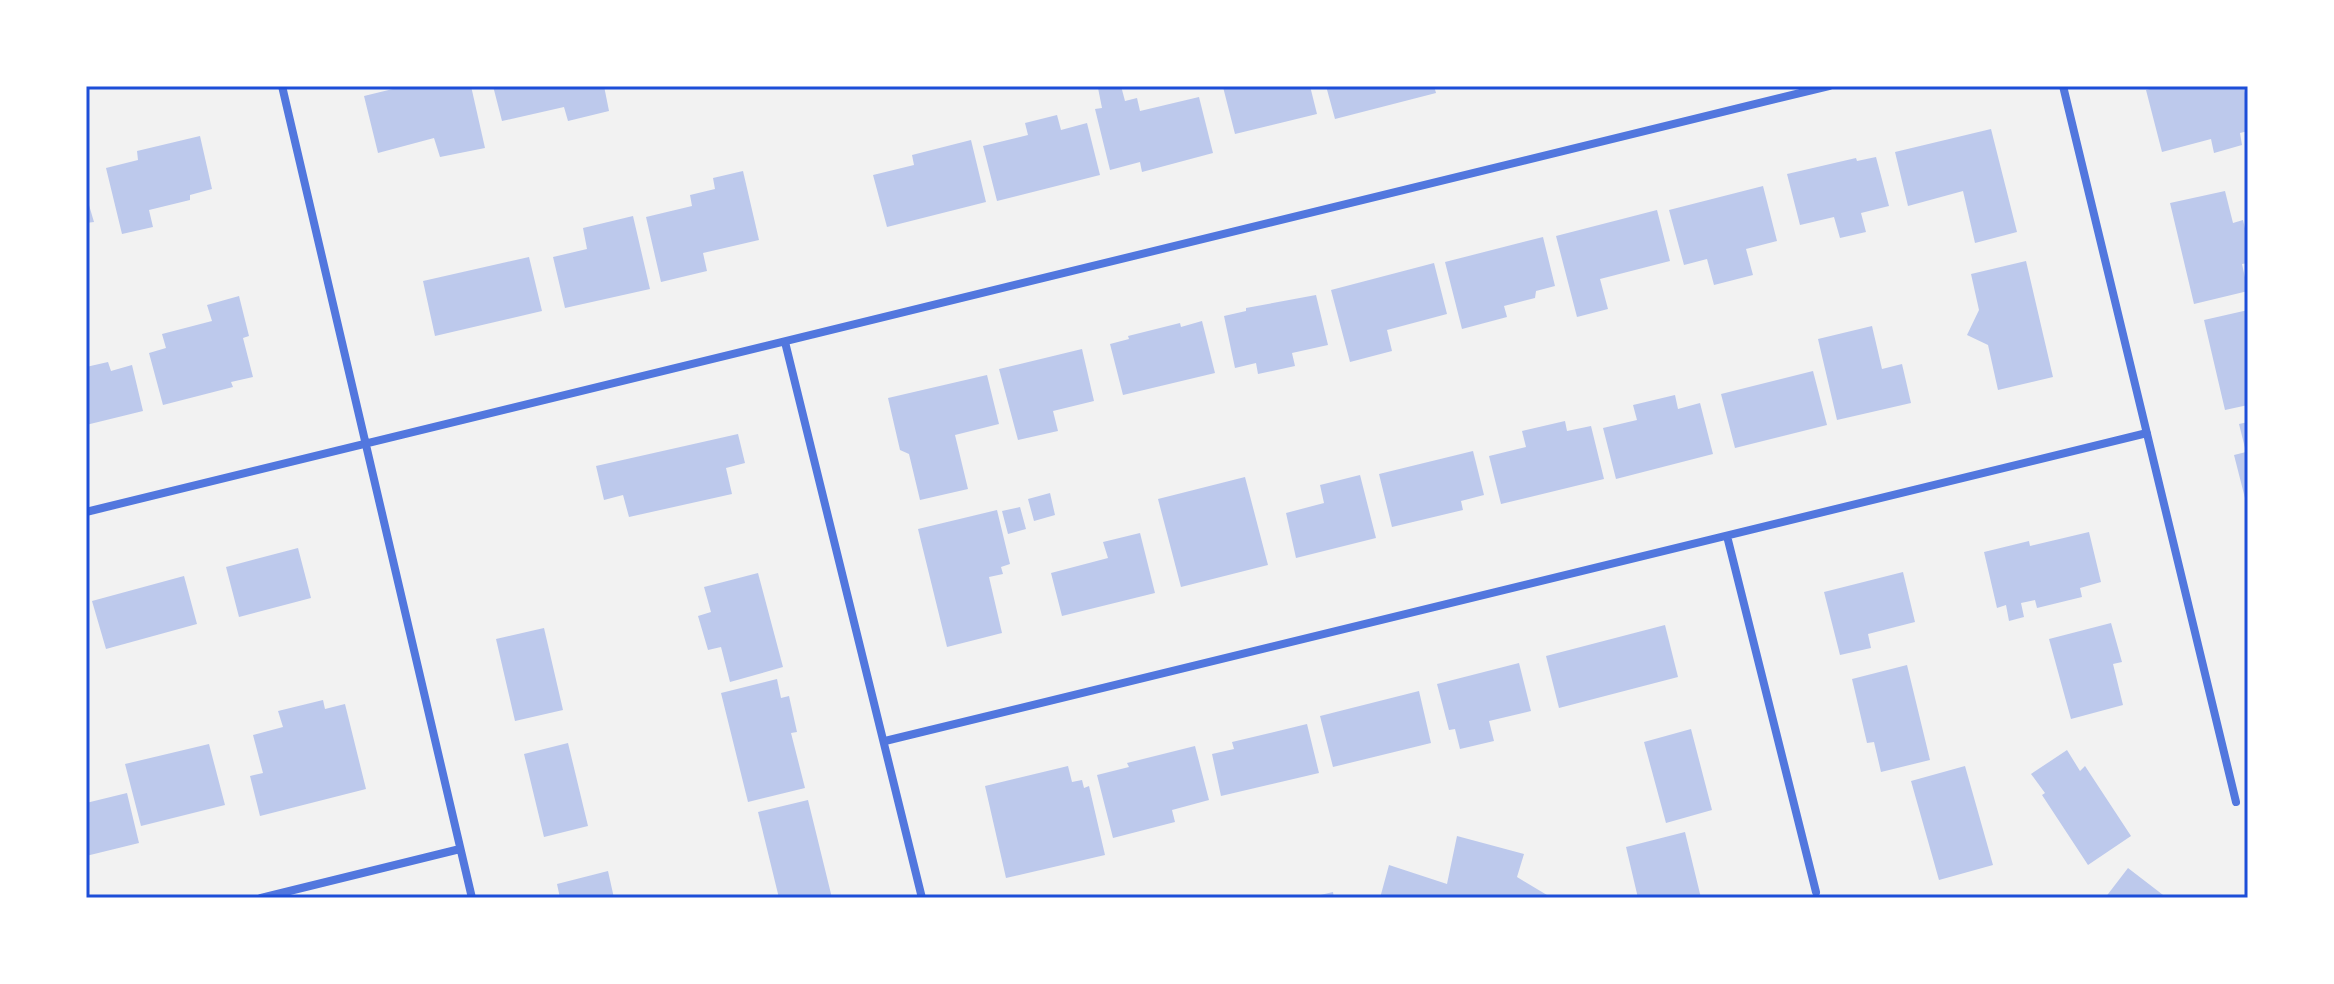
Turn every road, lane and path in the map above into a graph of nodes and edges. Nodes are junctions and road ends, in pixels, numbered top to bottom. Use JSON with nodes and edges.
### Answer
{"nodes":[{"id":1,"x":282,"y":86,"type":"edge"},
{"id":2,"x":1829,"y":86,"type":"edge"},
{"id":3,"x":2063,"y":86,"type":"edge"},
{"id":4,"x":785,"y":342,"type":"junction"},
{"id":5,"x":2147,"y":433,"type":"junction"},
{"id":6,"x":367,"y":443,"type":"junction"},
{"id":7,"x":86,"y":512,"type":"edge"},
{"id":8,"x":1727,"y":536,"type":"junction"},
{"id":9,"x":885,"y":741,"type":"junction"},
{"id":10,"x":2236,"y":802,"type":"dead end"},
{"id":11,"x":460,"y":849,"type":"junction"},
{"id":12,"x":1816,"y":892,"type":"dead end"},
{"id":13,"x":261,"y":898,"type":"edge"},
{"id":14,"x":472,"y":898,"type":"edge"},
{"id":15,"x":922,"y":898,"type":"edge"}],
"edges":[{"from":1,"to":6,"type":"street"},
{"from":2,"to":4,"type":"street"},
{"from":3,"to":5,"type":"street"},
{"from":4,"to":6,"type":"street"},
{"from":4,"to":9,"type":"street"},
{"from":5,"to":8,"type":"street"},
{"from":5,"to":10,"type":"street"},
{"from":6,"to":7,"type":"street"},
{"from":6,"to":11,"type":"street"},
{"from":8,"to":9,"type":"street"},
{"from":8,"to":12,"type":"street"},
{"from":9,"to":15,"type":"street"},
{"from":11,"to":13,"type":"street"},
{"from":11,"to":14,"type":"street"}]}
